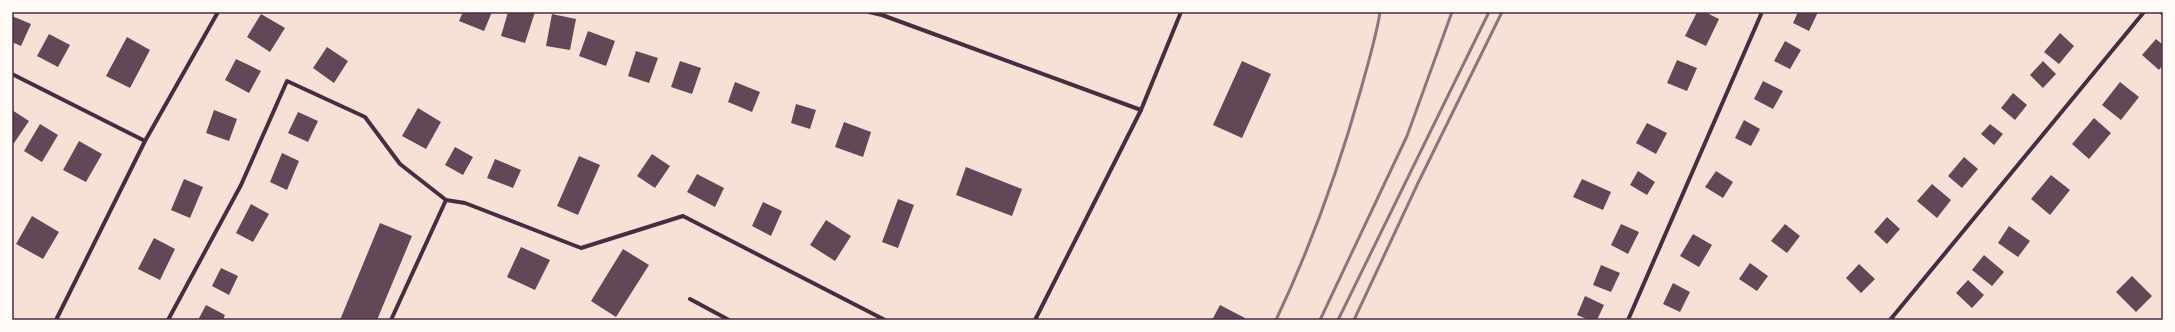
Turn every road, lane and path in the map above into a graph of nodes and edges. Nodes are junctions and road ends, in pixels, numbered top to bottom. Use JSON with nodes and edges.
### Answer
{"nodes":[{"id":1,"x":218,"y":12,"type":"edge"},
{"id":2,"x":870,"y":12,"type":"edge"},
{"id":3,"x":1181,"y":12,"type":"edge"},
{"id":4,"x":1762,"y":12,"type":"edge"},
{"id":5,"x":2144,"y":12,"type":"edge"},
{"id":6,"x":2160,"y":12,"type":"edge"},
{"id":7,"x":2163,"y":14,"type":"edge"},
{"id":8,"x":12,"y":74,"type":"edge"},
{"id":9,"x":1141,"y":110,"type":"junction"},
{"id":10,"x":145,"y":141,"type":"junction"},
{"id":11,"x":446,"y":200,"type":"junction"},
{"id":12,"x":690,"y":299,"type":"dead end"},
{"id":13,"x":56,"y":320,"type":"edge"},
{"id":14,"x":168,"y":320,"type":"edge"},
{"id":15,"x":391,"y":320,"type":"edge"},
{"id":16,"x":729,"y":320,"type":"edge"},
{"id":17,"x":885,"y":320,"type":"edge"},
{"id":18,"x":1035,"y":320,"type":"edge"},
{"id":19,"x":1628,"y":320,"type":"edge"},
{"id":20,"x":1890,"y":320,"type":"edge"}],
"edges":[{"from":1,"to":10,"type":"street"},
{"from":2,"to":9,"type":"street"},
{"from":3,"to":9,"type":"street"},
{"from":4,"to":19,"type":"street"},
{"from":5,"to":20,"type":"street"},
{"from":6,"to":7,"type":"lane"},
{"from":8,"to":10,"type":"street"},
{"from":9,"to":18,"type":"street"},
{"from":10,"to":13,"type":"street"},
{"from":11,"to":14,"type":"street"},
{"from":11,"to":15,"type":"street"},
{"from":11,"to":17,"type":"street"},
{"from":12,"to":16,"type":"street"}]}
